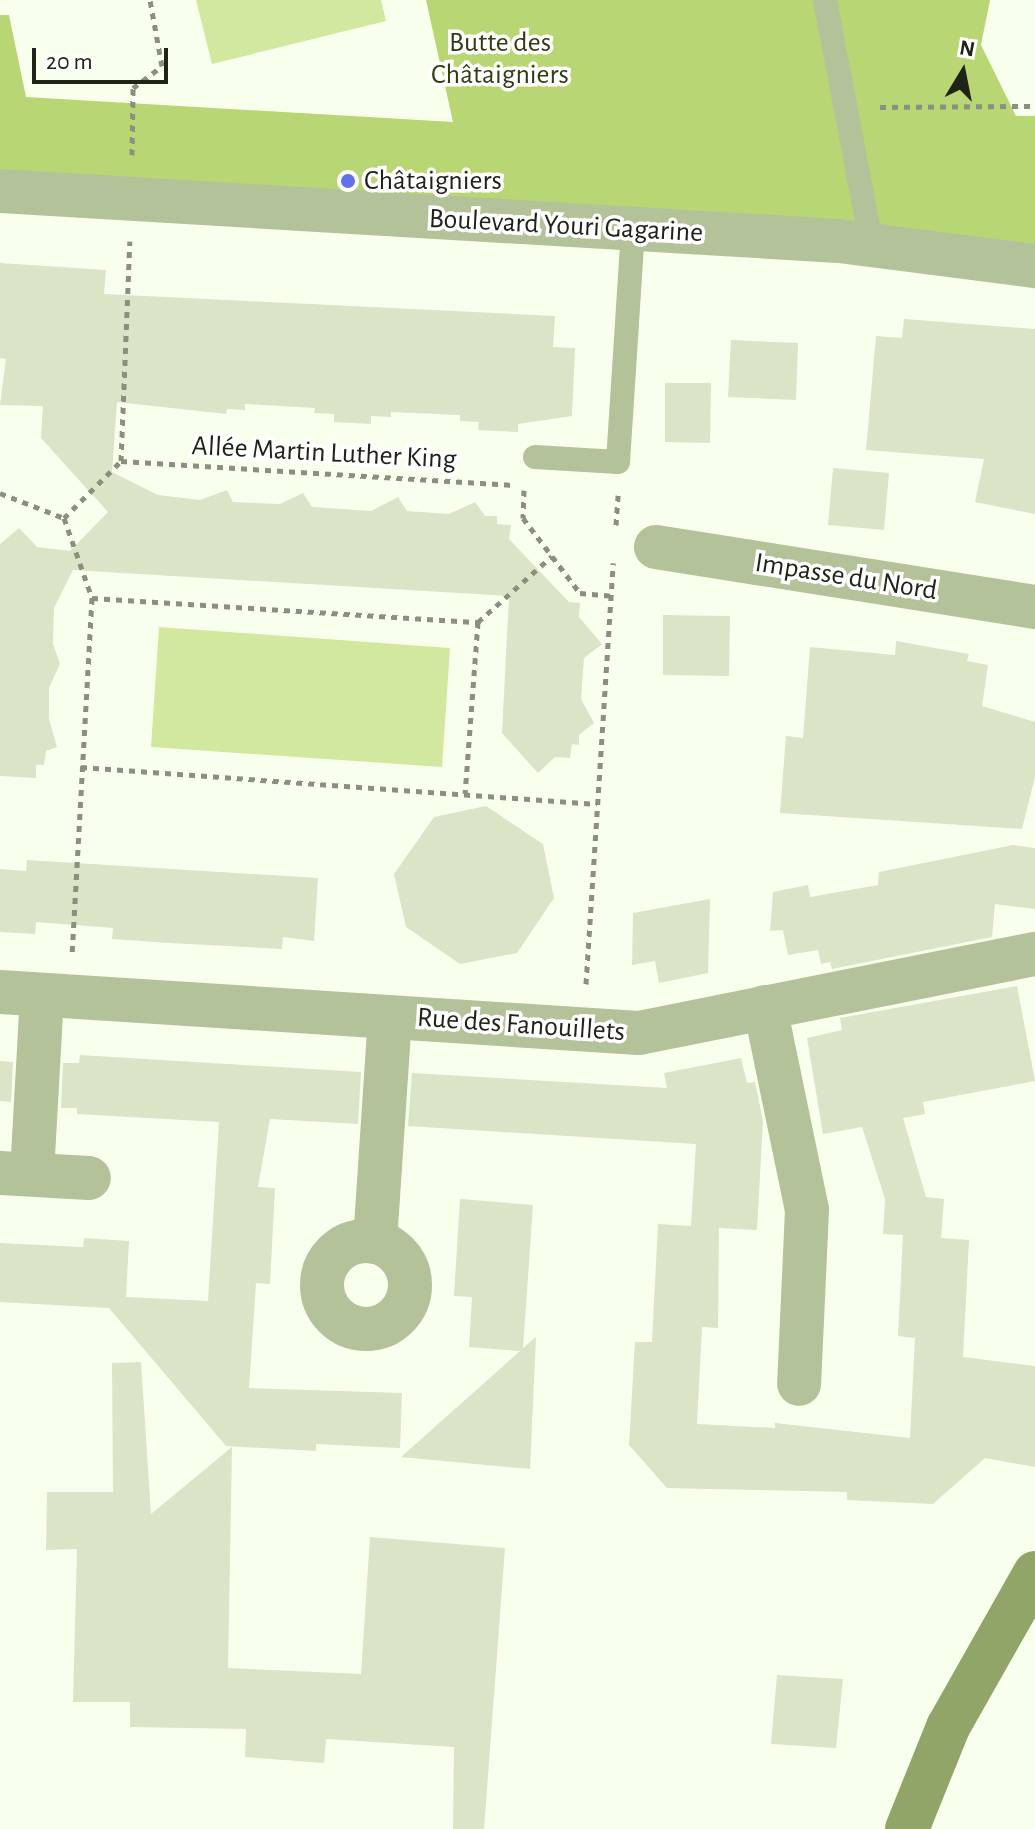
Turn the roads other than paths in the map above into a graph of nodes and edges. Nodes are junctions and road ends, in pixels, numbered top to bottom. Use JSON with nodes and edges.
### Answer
{"nodes":[{"id":1,"x":825,"y":0,"type":"edge"},
{"id":2,"x":0,"y":191,"type":"edge"},
{"id":3,"x":633,"y":231,"type":"junction"},
{"id":4,"x":872,"y":246,"type":"junction"},
{"id":5,"x":1035,"y":266,"type":"edge"},
{"id":6,"x":535,"y":457,"type":"dead end"},
{"id":7,"x":629,"y":545,"type":"road end"},
{"id":8,"x":1035,"y":607,"type":"edge"},
{"id":9,"x":1035,"y":954,"type":"edge"},
{"id":10,"x":37,"y":995,"type":"edge"},
{"id":11,"x":765,"y":1007,"type":"junction"},
{"id":12,"x":390,"y":1017,"type":"junction"},
{"id":13,"x":16,"y":1174,"type":"edge"},
{"id":14,"x":89,"y":1178,"type":"dead end"},
{"id":15,"x":375,"y":1242,"type":"dead end"},
{"id":16,"x":799,"y":1384,"type":"dead end"},
{"id":17,"x":1035,"y":1573,"type":"edge"},
{"id":18,"x":907,"y":1829,"type":"edge"}],
"edges":[{"from":1,"to":4,"type":"lane"},
{"from":2,"to":3,"type":"street","name":"Boulevard Youri Gagarine"},
{"from":3,"to":4,"type":"street","name":"Boulevard Youri Gagarine"},
{"from":3,"to":6,"type":"lane"},
{"from":4,"to":5,"type":"street","name":"Boulevard Youri Gagarine"},
{"from":7,"to":8,"type":"street","name":"Impasse du Nord"},
{"from":9,"to":11,"type":"street","name":"Rue des Fanouillets"},
{"from":10,"to":12,"type":"street","name":"Rue des Fanouillets"},
{"from":10,"to":13,"type":"street"},
{"from":11,"to":12,"type":"street","name":"Rue des Fanouillets"},
{"from":11,"to":16,"type":"street"},
{"from":12,"to":15,"type":"street"},
{"from":13,"to":14,"type":"street"},
{"from":17,"to":18,"type":"street"}]}
